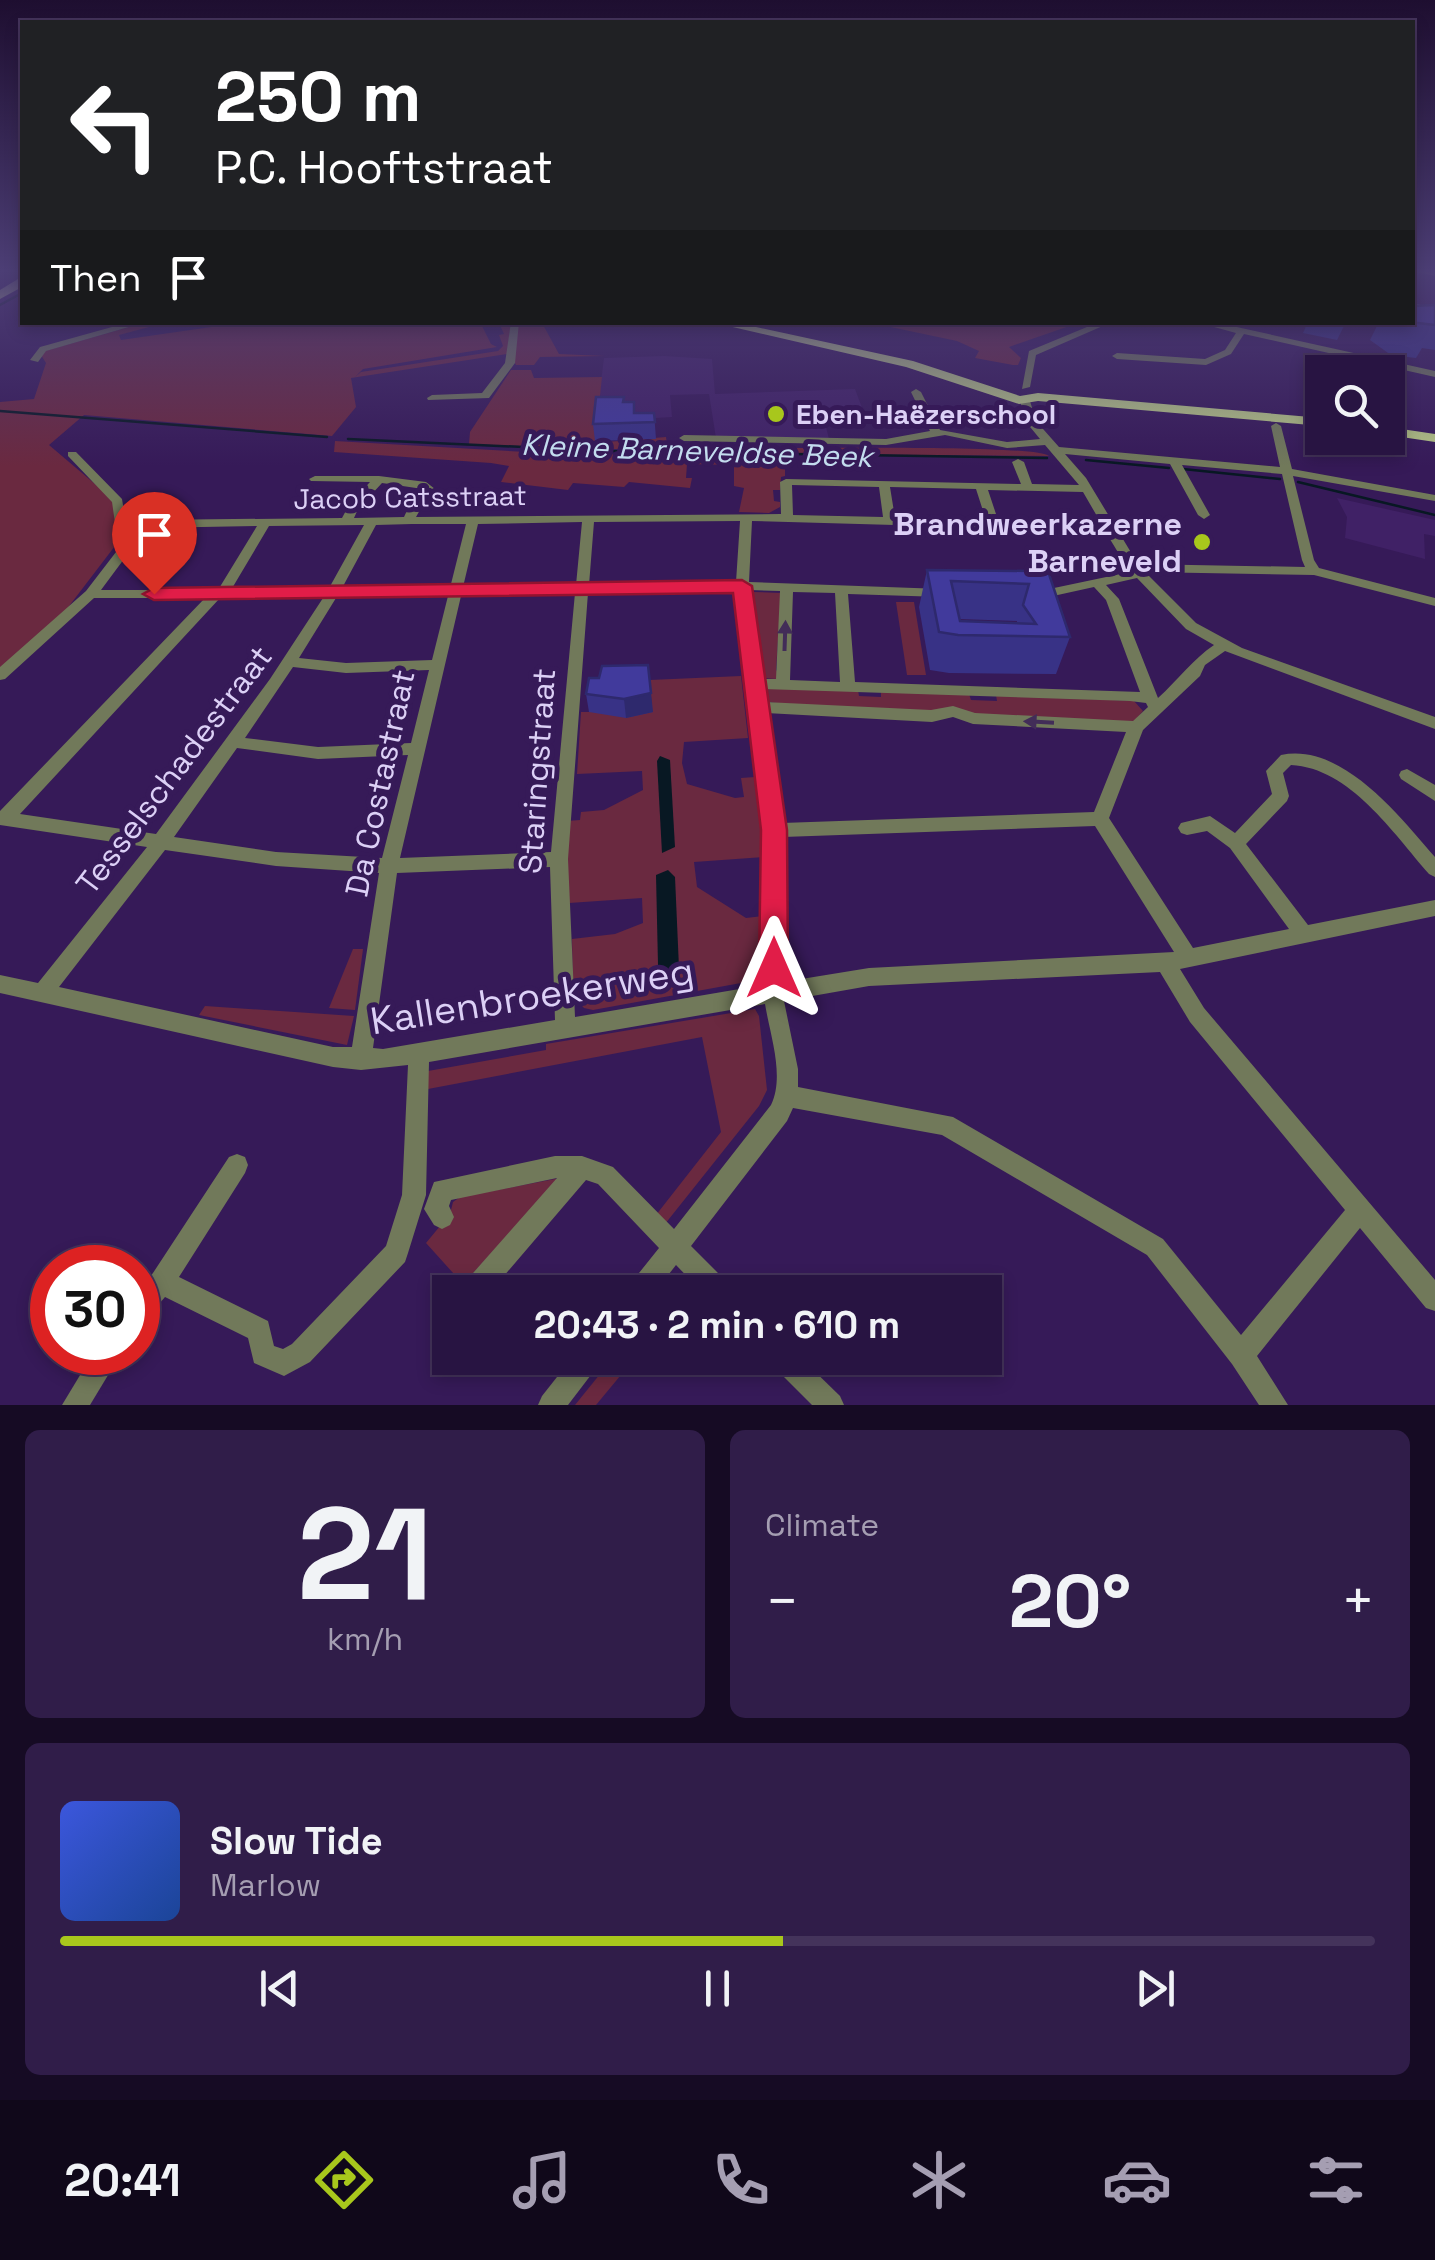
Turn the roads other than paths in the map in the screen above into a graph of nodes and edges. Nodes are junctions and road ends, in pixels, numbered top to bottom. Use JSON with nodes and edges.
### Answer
{"nodes":[{"id":1,"x":92,"y":336,"type":"edge"},
{"id":2,"x":513,"y":336,"type":"edge"},
{"id":3,"x":777,"y":336,"type":"edge"},
{"id":4,"x":1075,"y":336,"type":"edge"},
{"id":5,"x":1239,"y":336,"type":"edge"},
{"id":6,"x":1257,"y":336,"type":"edge"},
{"id":7,"x":1346,"y":355,"type":"edge"},
{"id":8,"x":1117,"y":356,"type":"dead end"},
{"id":9,"x":35,"y":360,"type":"dead end"},
{"id":10,"x":1405,"y":368,"type":"edge"},
{"id":11,"x":1435,"y":374,"type":"edge"},
{"id":12,"x":916,"y":392,"type":"dead end"},
{"id":13,"x":1030,"y":395,"type":"junction"},
{"id":14,"x":432,"y":398,"type":"dead end"},
{"id":15,"x":1305,"y":420,"type":"edge"},
{"id":16,"x":1276,"y":426,"type":"dead end"},
{"id":17,"x":936,"y":433,"type":"junction"},
{"id":18,"x":1405,"y":434,"type":"edge"},
{"id":19,"x":684,"y":438,"type":"dead end"},
{"id":20,"x":1435,"y":438,"type":"edge"},
{"id":21,"x":1052,"y":446,"type":"junction"},
{"id":22,"x":72,"y":454,"type":"dead end"},
{"id":23,"x":1174,"y":460,"type":"junction"},
{"id":24,"x":1018,"y":462,"type":"dead end"},
{"id":25,"x":1287,"y":471,"type":"junction"},
{"id":26,"x":315,"y":479,"type":"dead end"},
{"id":27,"x":379,"y":479,"type":"junction"},
{"id":28,"x":884,"y":484,"type":"junction"},
{"id":29,"x":981,"y":486,"type":"junction"},
{"id":30,"x":1028,"y":488,"type":"junction"},
{"id":31,"x":1086,"y":490,"type":"junction"},
{"id":32,"x":422,"y":497,"type":"junction"},
{"id":33,"x":1435,"y":498,"type":"edge"},
{"id":34,"x":476,"y":502,"type":"dead end"},
{"id":35,"x":1204,"y":516,"type":"dead end"},
{"id":36,"x":746,"y":517,"type":"junction"},
{"id":37,"x":786,"y":517,"type":"junction"},
{"id":38,"x":588,"y":520,"type":"junction"},
{"id":39,"x":890,"y":520,"type":"junction"},
{"id":40,"x":346,"y":522,"type":"junction"},
{"id":41,"x":371,"y":522,"type":"junction"},
{"id":42,"x":408,"y":522,"type":"junction"},
{"id":43,"x":472,"y":522,"type":"junction"},
{"id":44,"x":265,"y":523,"type":"junction"},
{"id":45,"x":144,"y":524,"type":"junction"},
{"id":46,"x":993,"y":524,"type":"junction"},
{"id":47,"x":1108,"y":527,"type":"junction"},
{"id":48,"x":1136,"y":571,"type":"junction"},
{"id":49,"x":1314,"y":571,"type":"junction"},
{"id":50,"x":1098,"y":584,"type":"junction"},
{"id":51,"x":742,"y":586,"type":"junction"},
{"id":52,"x":786,"y":588,"type":"junction"},
{"id":53,"x":581,"y":590,"type":"junction"},
{"id":54,"x":842,"y":590,"type":"junction"},
{"id":55,"x":452,"y":593,"type":"junction"},
{"id":56,"x":958,"y":593,"type":"edge"},
{"id":57,"x":91,"y":594,"type":"junction"},
{"id":58,"x":219,"y":594,"type":"junction"},
{"id":59,"x":336,"y":594,"type":"junction"},
{"id":60,"x":1020,"y":595,"type":"edge"},
{"id":61,"x":1435,"y":602,"type":"edge"},
{"id":62,"x":1224,"y":645,"type":"junction"},
{"id":63,"x":292,"y":662,"type":"junction"},
{"id":64,"x":436,"y":664,"type":"junction"},
{"id":65,"x":0,"y":675,"type":"edge"},
{"id":66,"x":755,"y":684,"type":"junction"},
{"id":67,"x":783,"y":684,"type":"junction"},
{"id":68,"x":848,"y":686,"type":"junction"},
{"id":69,"x":1154,"y":703,"type":"junction"},
{"id":70,"x":758,"y":707,"type":"junction"},
{"id":71,"x":1435,"y":723,"type":"edge"},
{"id":72,"x":1136,"y":727,"type":"junction"},
{"id":73,"x":233,"y":742,"type":"junction"},
{"id":74,"x":416,"y":749,"type":"junction"},
{"id":75,"x":1407,"y":775,"type":"dead end"},
{"id":76,"x":1435,"y":794,"type":"edge"},
{"id":77,"x":2,"y":818,"type":"edge"},
{"id":78,"x":1100,"y":819,"type":"junction"},
{"id":79,"x":1188,"y":828,"type":"dead end"},
{"id":80,"x":774,"y":830,"type":"junction"},
{"id":81,"x":160,"y":842,"type":"junction"},
{"id":82,"x":1236,"y":843,"type":"junction"},
{"id":83,"x":558,"y":859,"type":"junction"},
{"id":84,"x":389,"y":866,"type":"junction"},
{"id":85,"x":1435,"y":869,"type":"edge"},
{"id":86,"x":1435,"y":908,"type":"edge"},
{"id":87,"x":1304,"y":934,"type":"junction"},
{"id":88,"x":1189,"y":959,"type":"junction"},
{"id":89,"x":1165,"y":963,"type":"junction"},
{"id":90,"x":0,"y":984,"type":"edge"},
{"id":91,"x":773,"y":992,"type":"junction"},
{"id":92,"x":42,"y":993,"type":"junction"},
{"id":93,"x":565,"y":1027,"type":"junction"},
{"id":94,"x":419,"y":1054,"type":"junction"},
{"id":95,"x":361,"y":1060,"type":"junction"},
{"id":96,"x":786,"y":1096,"type":"junction"},
{"id":97,"x":236,"y":1165,"type":"dead end"},
{"id":98,"x":582,"y":1167,"type":"junction"},
{"id":99,"x":1358,"y":1212,"type":"junction"},
{"id":100,"x":442,"y":1217,"type":"dead end"},
{"id":101,"x":676,"y":1248,"type":"junction"},
{"id":102,"x":488,"y":1275,"type":"edge"},
{"id":103,"x":654,"y":1275,"type":"edge"},
{"id":104,"x":702,"y":1275,"type":"edge"},
{"id":105,"x":162,"y":1282,"type":"junction"},
{"id":106,"x":160,"y":1284,"type":"edge"},
{"id":107,"x":1435,"y":1299,"type":"edge"},
{"id":108,"x":1241,"y":1355,"type":"junction"},
{"id":109,"x":94,"y":1375,"type":"edge"},
{"id":110,"x":575,"y":1375,"type":"edge"},
{"id":111,"x":800,"y":1375,"type":"edge"},
{"id":112,"x":75,"y":1405,"type":"edge"},
{"id":113,"x":551,"y":1405,"type":"edge"},
{"id":114,"x":830,"y":1405,"type":"edge"},
{"id":115,"x":1275,"y":1405,"type":"edge"}],
"edges":[{"from":1,"to":9,"type":"street"},
{"from":2,"to":14,"type":"street"},
{"from":3,"to":13,"type":"main road"},
{"from":4,"to":13,"type":"street"},
{"from":5,"to":8,"type":"street"},
{"from":6,"to":7,"type":"street"},
{"from":10,"to":11,"type":"street"},
{"from":12,"to":17,"type":"street"},
{"from":13,"to":15,"type":"main road"},
{"from":13,"to":21,"type":"street"},
{"from":16,"to":25,"type":"street"},
{"from":17,"to":19,"type":"street"},
{"from":17,"to":21,"type":"street"},
{"from":18,"to":20,"type":"main road"},
{"from":21,"to":23,"type":"street"},
{"from":21,"to":31,"type":"street"},
{"from":22,"to":45,"type":"street"},
{"from":23,"to":25,"type":"street"},
{"from":23,"to":35,"type":"street"},
{"from":24,"to":30,"type":"street"},
{"from":25,"to":33,"type":"street"},
{"from":25,"to":49,"type":"street"},
{"from":26,"to":27,"type":"street"},
{"from":27,"to":32,"type":"street"},
{"from":27,"to":40,"type":"street"},
{"from":28,"to":29,"type":"street"},
{"from":28,"to":37,"type":"street"},
{"from":28,"to":39,"type":"street"},
{"from":29,"to":30,"type":"street"},
{"from":29,"to":46,"type":"street"},
{"from":30,"to":31,"type":"street"},
{"from":31,"to":47,"type":"street"},
{"from":32,"to":34,"type":"street"},
{"from":32,"to":42,"type":"street"},
{"from":36,"to":37,"type":"street","name":"Jacob Catsstraat"},
{"from":36,"to":38,"type":"street","name":"Jacob Catsstraat"},
{"from":36,"to":51,"type":"street"},
{"from":37,"to":39,"type":"street","name":"Jacob Catsstraat"},
{"from":38,"to":43,"type":"street","name":"Jacob Catsstraat"},
{"from":38,"to":53,"type":"street","name":"Staringstraat"},
{"from":39,"to":46,"type":"street","name":"Jacob Catsstraat"},
{"from":40,"to":41,"type":"street","name":"Jacob Catsstraat"},
{"from":40,"to":44,"type":"street","name":"Jacob Catsstraat"},
{"from":41,"to":42,"type":"street","name":"Jacob Catsstraat"},
{"from":41,"to":59,"type":"street","name":"Tesselschadestraat"},
{"from":42,"to":43,"type":"street","name":"Jacob Catsstraat"},
{"from":43,"to":55,"type":"street","name":"Da Costastraat"},
{"from":44,"to":45,"type":"street","name":"Jacob Catsstraat"},
{"from":44,"to":58,"type":"street"},
{"from":45,"to":57,"type":"street"},
{"from":46,"to":47,"type":"street","name":"Jacob Catsstraat"},
{"from":47,"to":48,"type":"street"},
{"from":48,"to":49,"type":"street"},
{"from":48,"to":50,"type":"street"},
{"from":48,"to":62,"type":"street"},
{"from":49,"to":61,"type":"street"},
{"from":50,"to":60,"type":"street"},
{"from":50,"to":69,"type":"street"},
{"from":51,"to":52,"type":"street"},
{"from":51,"to":53,"type":"street"},
{"from":51,"to":66,"type":"street"},
{"from":52,"to":54,"type":"street"},
{"from":67,"to":52,"type":"street","one_way":true},
{"from":53,"to":55,"type":"street"},
{"from":53,"to":83,"type":"street","name":"Staringstraat"},
{"from":54,"to":56,"type":"street"},
{"from":54,"to":68,"type":"street"},
{"from":55,"to":59,"type":"street"},
{"from":55,"to":64,"type":"street","name":"Da Costastraat"},
{"from":57,"to":58,"type":"street"},
{"from":57,"to":65,"type":"street"},
{"from":58,"to":59,"type":"street"},
{"from":58,"to":77,"type":"street"},
{"from":59,"to":63,"type":"street","name":"Tesselschadestraat"},
{"from":62,"to":69,"type":"street"},
{"from":62,"to":71,"type":"street"},
{"from":63,"to":64,"type":"street"},
{"from":63,"to":73,"type":"street","name":"Tesselschadestraat"},
{"from":64,"to":74,"type":"street","name":"Da Costastraat"},
{"from":66,"to":67,"type":"street"},
{"from":66,"to":70,"type":"street"},
{"from":67,"to":68,"type":"street"},
{"from":68,"to":69,"type":"street"},
{"from":69,"to":72,"type":"street"},
{"from":72,"to":70,"type":"street","one_way":true},
{"from":70,"to":80,"type":"street"},
{"from":72,"to":78,"type":"street"},
{"from":73,"to":74,"type":"street"},
{"from":73,"to":81,"type":"street","name":"Tesselschadestraat"},
{"from":74,"to":84,"type":"street","name":"Da Costastraat"},
{"from":75,"to":76,"type":"street"},
{"from":77,"to":81,"type":"street"},
{"from":78,"to":80,"type":"street"},
{"from":78,"to":88,"type":"street"},
{"from":79,"to":82,"type":"street"},
{"from":80,"to":91,"type":"street"},
{"from":81,"to":84,"type":"street"},
{"from":81,"to":92,"type":"street","name":"Tesselschadestraat"},
{"from":82,"to":85,"type":"street"},
{"from":82,"to":87,"type":"street"},
{"from":83,"to":84,"type":"street"},
{"from":83,"to":93,"type":"street","name":"Staringstraat"},
{"from":84,"to":95,"type":"street","name":"Da Costastraat"},
{"from":86,"to":87,"type":"street","name":"Kallenbroekerweg"},
{"from":87,"to":88,"type":"street","name":"Kallenbroekerweg"},
{"from":88,"to":89,"type":"street","name":"Kallenbroekerweg"},
{"from":89,"to":91,"type":"street","name":"Kallenbroekerweg"},
{"from":89,"to":99,"type":"street"},
{"from":90,"to":92,"type":"street","name":"Kallenbroekerweg"},
{"from":91,"to":93,"type":"street","name":"Kallenbroekerweg"},
{"from":91,"to":96,"type":"street"},
{"from":92,"to":95,"type":"street","name":"Kallenbroekerweg"},
{"from":93,"to":94,"type":"street","name":"Kallenbroekerweg"},
{"from":94,"to":95,"type":"street","name":"Kallenbroekerweg"},
{"from":94,"to":105,"type":"street"},
{"from":96,"to":101,"type":"street"},
{"from":96,"to":108,"type":"street"},
{"from":97,"to":105,"type":"street"},
{"from":98,"to":100,"type":"street"},
{"from":98,"to":101,"type":"street"},
{"from":98,"to":102,"type":"street"},
{"from":99,"to":107,"type":"street"},
{"from":99,"to":108,"type":"street"},
{"from":101,"to":103,"type":"street"},
{"from":101,"to":104,"type":"street"},
{"from":105,"to":106,"type":"street"},
{"from":108,"to":115,"type":"street"},
{"from":109,"to":112,"type":"street"},
{"from":110,"to":113,"type":"street"},
{"from":111,"to":114,"type":"street"}]}
